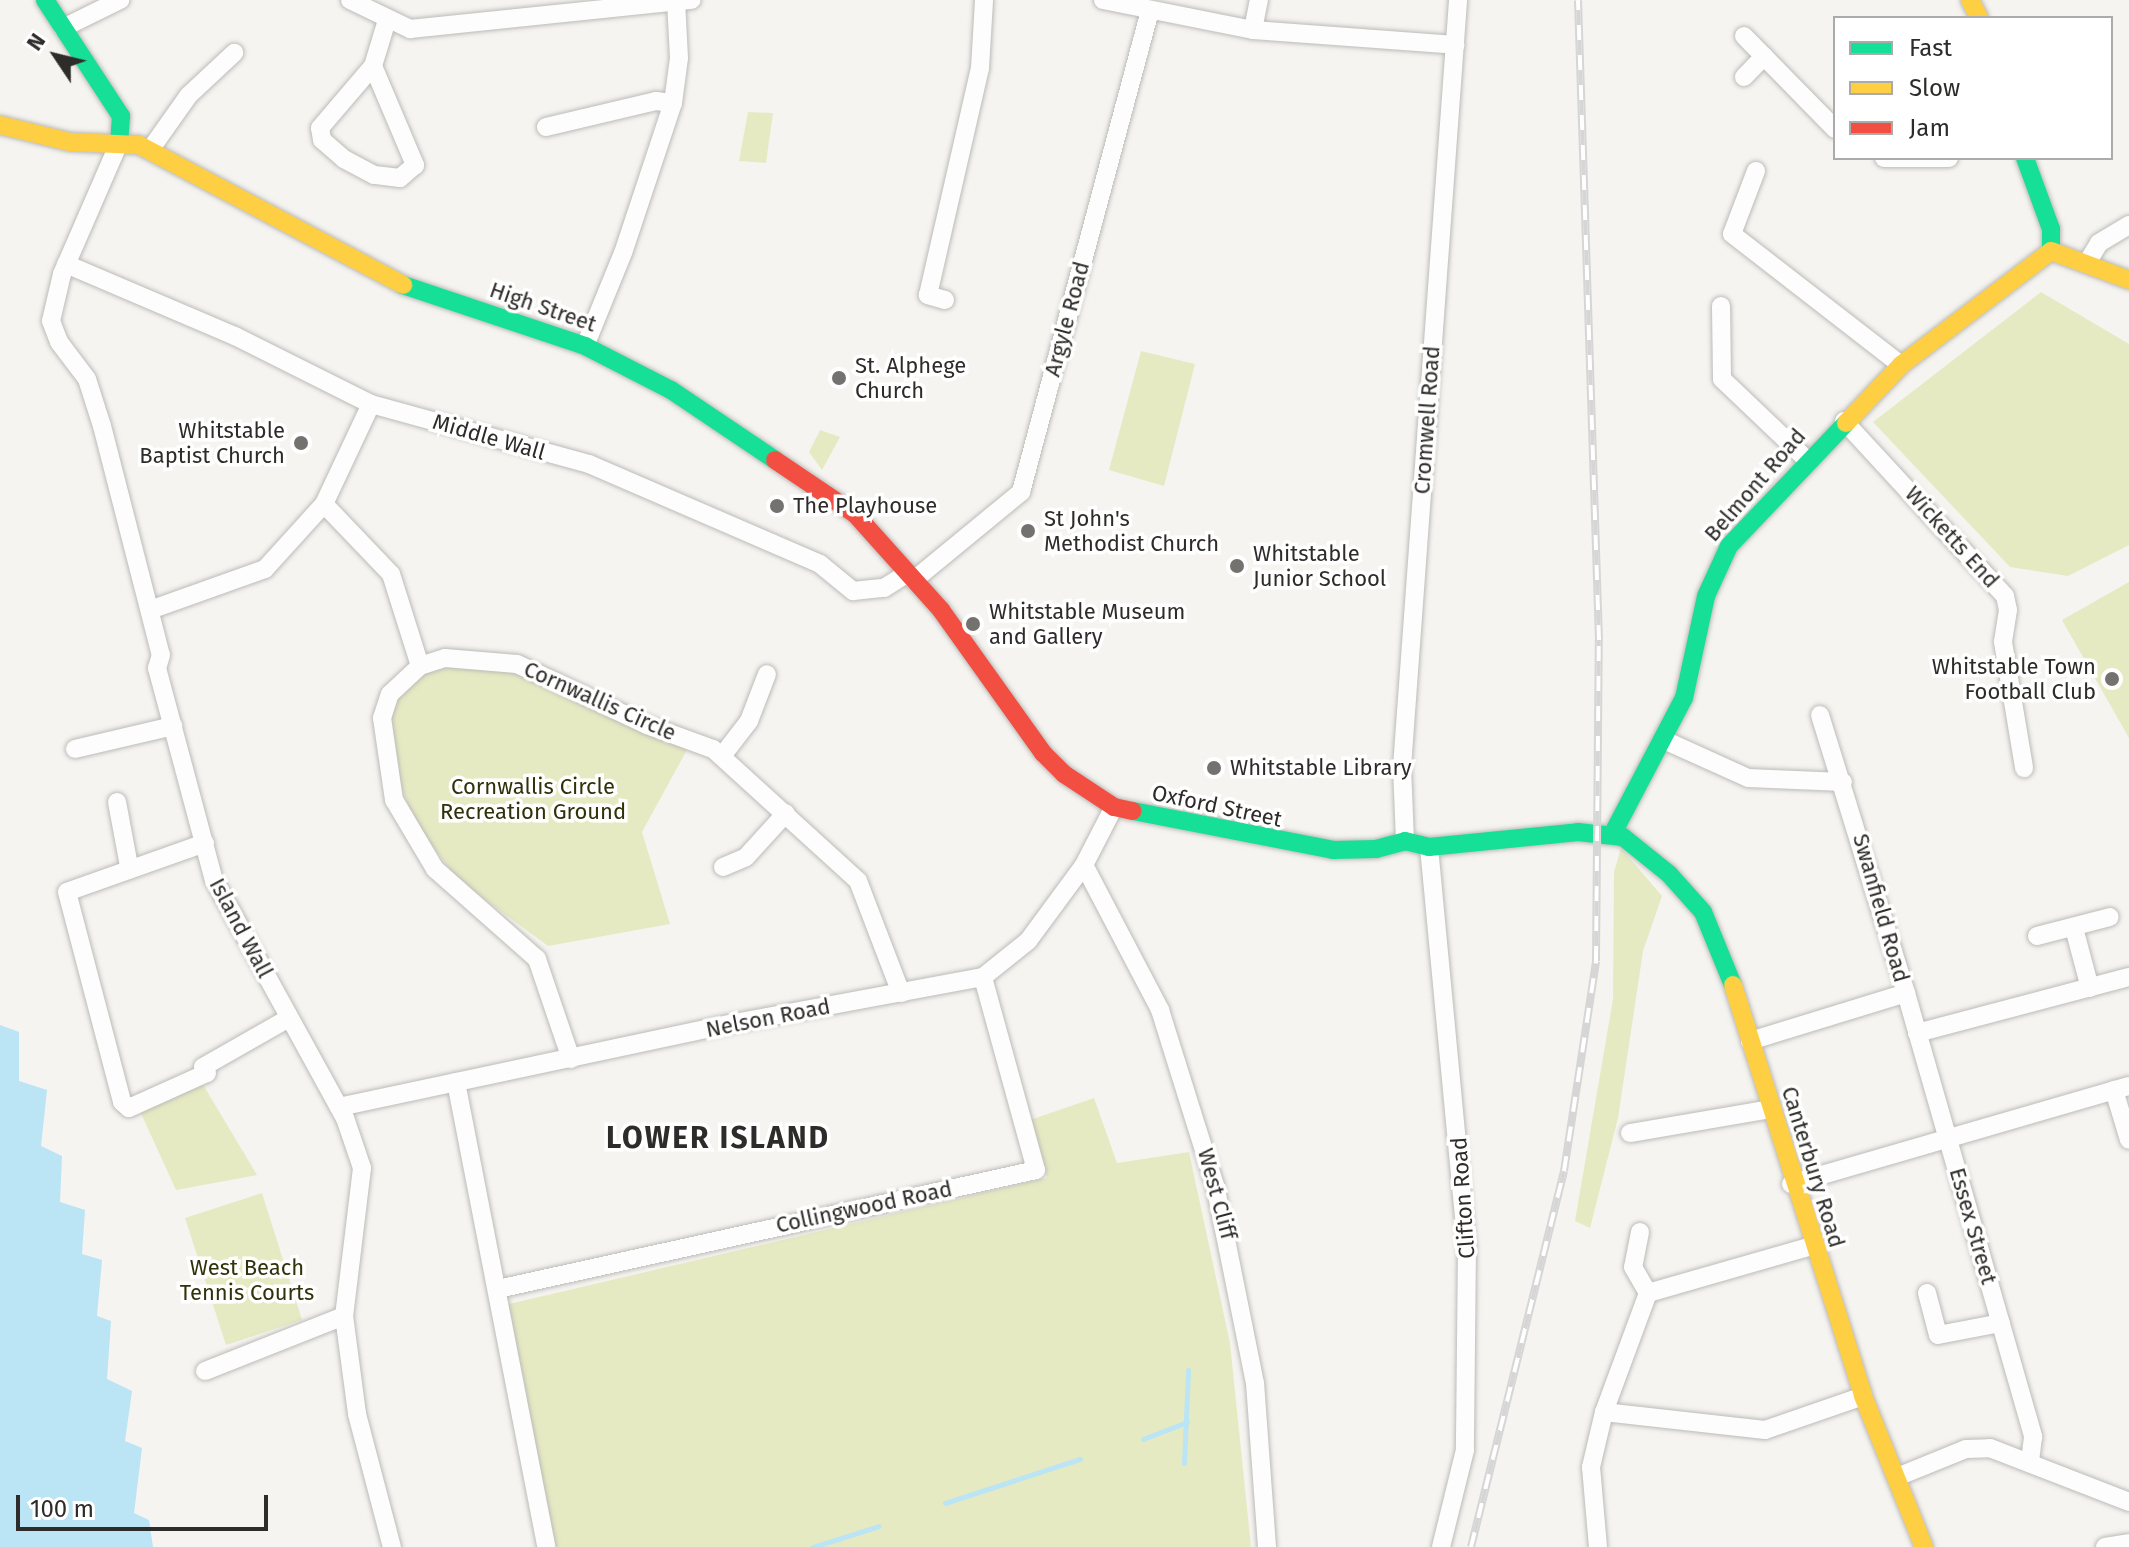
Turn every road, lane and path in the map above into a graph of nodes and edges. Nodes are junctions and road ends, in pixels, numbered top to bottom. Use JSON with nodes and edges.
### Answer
{"nodes":[{"id":1,"x":45,"y":0,"type":"edge"},
{"id":2,"x":120,"y":0,"type":"edge"},
{"id":3,"x":350,"y":0,"type":"edge"},
{"id":4,"x":984,"y":0,"type":"edge"},
{"id":5,"x":1103,"y":0,"type":"edge"},
{"id":6,"x":1259,"y":0,"type":"edge"},
{"id":7,"x":1458,"y":0,"type":"edge"},
{"id":8,"x":684,"y":1,"type":"edge"},
{"id":9,"x":490,"y":9,"type":"edge"},
{"id":10,"x":1150,"y":11,"type":"junction"},
{"id":11,"x":387,"y":20,"type":"junction"},
{"id":12,"x":63,"y":28,"type":"junction"},
{"id":13,"x":1253,"y":30,"type":"junction"},
{"id":14,"x":1744,"y":36,"type":"dead end"},
{"id":15,"x":1455,"y":45,"type":"junction"},
{"id":16,"x":234,"y":53,"type":"dead end"},
{"id":17,"x":1764,"y":56,"type":"junction"},
{"id":18,"x":373,"y":66,"type":"junction"},
{"id":19,"x":1744,"y":77,"type":"dead end"},
{"id":20,"x":673,"y":103,"type":"junction"},
{"id":21,"x":0,"y":125,"type":"edge"},
{"id":22,"x":546,"y":127,"type":"dead end"},
{"id":23,"x":1833,"y":127,"type":"edge"},
{"id":24,"x":119,"y":143,"type":"junction"},
{"id":25,"x":150,"y":150,"type":"junction"},
{"id":26,"x":2026,"y":160,"type":"edge"},
{"id":27,"x":1756,"y":171,"type":"dead end"},
{"id":28,"x":2129,"y":225,"type":"edge"},
{"id":29,"x":2051,"y":251,"type":"junction"},
{"id":30,"x":2087,"y":263,"type":"junction"},
{"id":31,"x":66,"y":264,"type":"junction"},
{"id":32,"x":2129,"y":280,"type":"edge"},
{"id":33,"x":945,"y":300,"type":"dead end"},
{"id":34,"x":1721,"y":306,"type":"dead end"},
{"id":35,"x":585,"y":346,"type":"junction"},
{"id":36,"x":1901,"y":365,"type":"junction"},
{"id":37,"x":371,"y":404,"type":"junction"},
{"id":38,"x":1844,"y":421,"type":"junction"},
{"id":39,"x":1806,"y":459,"type":"junction"},
{"id":40,"x":324,"y":504,"type":"junction"},
{"id":41,"x":911,"y":576,"type":"junction"},
{"id":42,"x":150,"y":610,"type":"junction"},
{"id":43,"x":420,"y":666,"type":"junction"},
{"id":44,"x":767,"y":674,"type":"dead end"},
{"id":45,"x":1820,"y":715,"type":"dead end"},
{"id":46,"x":173,"y":726,"type":"junction"},
{"id":47,"x":1664,"y":740,"type":"junction"},
{"id":48,"x":75,"y":749,"type":"dead end"},
{"id":49,"x":722,"y":756,"type":"junction"},
{"id":50,"x":2024,"y":768,"type":"dead end"},
{"id":51,"x":1843,"y":782,"type":"junction"},
{"id":52,"x":117,"y":802,"type":"dead end"},
{"id":53,"x":1114,"y":807,"type":"junction"},
{"id":54,"x":786,"y":813,"type":"junction"},
{"id":55,"x":1613,"y":833,"type":"junction"},
{"id":56,"x":1405,"y":841,"type":"junction"},
{"id":57,"x":205,"y":843,"type":"junction"},
{"id":58,"x":1429,"y":847,"type":"junction"},
{"id":59,"x":1084,"y":865,"type":"junction"},
{"id":60,"x":129,"y":866,"type":"junction"},
{"id":61,"x":723,"y":867,"type":"dead end"},
{"id":62,"x":2110,"y":917,"type":"dead end"},
{"id":63,"x":2074,"y":928,"type":"junction"},
{"id":64,"x":2037,"y":936,"type":"dead end"},
{"id":65,"x":983,"y":977,"type":"junction"},
{"id":66,"x":2129,"y":977,"type":"edge"},
{"id":67,"x":2090,"y":988,"type":"junction"},
{"id":68,"x":901,"y":993,"type":"junction"},
{"id":69,"x":1906,"y":993,"type":"junction"},
{"id":70,"x":289,"y":1018,"type":"junction"},
{"id":71,"x":1917,"y":1033,"type":"junction"},
{"id":72,"x":1750,"y":1041,"type":"junction"},
{"id":73,"x":571,"y":1059,"type":"junction"},
{"id":74,"x":456,"y":1082,"type":"junction"},
{"id":75,"x":2122,"y":1088,"type":"edge"},
{"id":76,"x":339,"y":1107,"type":"junction"},
{"id":77,"x":1770,"y":1109,"type":"junction"},
{"id":78,"x":1630,"y":1133,"type":"dead end"},
{"id":79,"x":1948,"y":1139,"type":"junction"},
{"id":80,"x":2129,"y":1140,"type":"edge"},
{"id":81,"x":1791,"y":1184,"type":"junction"},
{"id":82,"x":1640,"y":1232,"type":"dead end"},
{"id":83,"x":1812,"y":1246,"type":"junction"},
{"id":84,"x":498,"y":1289,"type":"junction"},
{"id":85,"x":1648,"y":1293,"type":"junction"},
{"id":86,"x":1927,"y":1293,"type":"dead end"},
{"id":87,"x":344,"y":1316,"type":"junction"},
{"id":88,"x":2001,"y":1323,"type":"junction"},
{"id":89,"x":205,"y":1371,"type":"dead end"},
{"id":90,"x":1863,"y":1396,"type":"junction"},
{"id":91,"x":1604,"y":1412,"type":"junction"},
{"id":92,"x":2030,"y":1460,"type":"junction"},
{"id":93,"x":1897,"y":1477,"type":"junction"},
{"id":94,"x":2129,"y":1502,"type":"edge"},
{"id":95,"x":2129,"y":1543,"type":"edge"},
{"id":96,"x":392,"y":1547,"type":"edge"},
{"id":97,"x":546,"y":1547,"type":"edge"},
{"id":98,"x":1267,"y":1547,"type":"edge"},
{"id":99,"x":1441,"y":1547,"type":"edge"},
{"id":100,"x":1598,"y":1547,"type":"edge"},
{"id":101,"x":1924,"y":1547,"type":"edge"},
{"id":102,"x":2105,"y":1547,"type":"edge"}],
"edges":[{"from":1,"to":12,"type":"main road"},
{"from":2,"to":12,"type":"street"},
{"from":3,"to":11,"type":"street"},
{"from":4,"to":33,"type":"street"},
{"from":5,"to":10,"type":"street"},
{"from":6,"to":13,"type":"street"},
{"from":7,"to":15,"type":"street","name":"Cromwell Road"},
{"from":8,"to":9,"type":"street"},
{"from":8,"to":20,"type":"street"},
{"from":9,"to":11,"type":"street"},
{"from":10,"to":13,"type":"street"},
{"from":10,"to":41,"type":"street","name":"Argyle Road"},
{"from":11,"to":18,"type":"street"},
{"from":12,"to":24,"type":"main road"},
{"from":13,"to":15,"type":"street"},
{"from":14,"to":17,"type":"street"},
{"from":15,"to":56,"type":"street","name":"Cromwell Road"},
{"from":16,"to":25,"type":"street"},
{"from":17,"to":19,"type":"street"},
{"from":17,"to":23,"type":"street"},
{"from":18,"to":18,"type":"street"},
{"from":20,"to":22,"type":"street"},
{"from":20,"to":35,"type":"street"},
{"from":21,"to":24,"type":"main road","name":"High Street"},
{"from":24,"to":25,"type":"main road","name":"High Street"},
{"from":24,"to":31,"type":"street","name":"Island Wall"},
{"from":25,"to":35,"type":"main road","name":"High Street"},
{"from":26,"to":29,"type":"main road"},
{"from":27,"to":36,"type":"street"},
{"from":28,"to":30,"type":"street"},
{"from":29,"to":30,"type":"main road"},
{"from":29,"to":36,"type":"main road","name":"Belmont Road"},
{"from":30,"to":32,"type":"main road"},
{"from":31,"to":37,"type":"street","name":"Middle Wall"},
{"from":31,"to":42,"type":"street","name":"Island Wall"},
{"from":34,"to":39,"type":"street"},
{"from":35,"to":41,"type":"main road","name":"High Street"},
{"from":36,"to":38,"type":"main road","name":"Belmont Road"},
{"from":37,"to":40,"type":"street"},
{"from":37,"to":41,"type":"street","name":"Middle Wall"},
{"from":38,"to":39,"type":"main road","name":"Belmont Road"},
{"from":38,"to":50,"type":"street","name":"Wicketts End"},
{"from":39,"to":47,"type":"main road","name":"Belmont Road"},
{"from":40,"to":42,"type":"street"},
{"from":40,"to":43,"type":"street"},
{"from":41,"to":53,"type":"main road","name":"Oxford Street"},
{"from":42,"to":46,"type":"street","name":"Island Wall"},
{"from":43,"to":49,"type":"street","name":"Cornwallis Circle"},
{"from":43,"to":73,"type":"street"},
{"from":44,"to":49,"type":"street"},
{"from":45,"to":51,"type":"street","name":"Swanfield Road"},
{"from":46,"to":48,"type":"street"},
{"from":46,"to":57,"type":"street","name":"Island Wall"},
{"from":47,"to":51,"type":"street"},
{"from":47,"to":55,"type":"main road","name":"Belmont Road"},
{"from":49,"to":54,"type":"street","name":"Cornwallis Circle"},
{"from":51,"to":69,"type":"street","name":"Swanfield Road"},
{"from":52,"to":60,"type":"street"},
{"from":53,"to":56,"type":"main road","name":"Oxford Street"},
{"from":53,"to":59,"type":"street","name":"Nelson Road"},
{"from":54,"to":61,"type":"street"},
{"from":54,"to":68,"type":"street","name":"Cornwallis Circle"},
{"from":55,"to":58,"type":"main road","name":"Oxford Street"},
{"from":55,"to":72,"type":"main road","name":"Canterbury Road"},
{"from":56,"to":58,"type":"main road","name":"Oxford Street"},
{"from":57,"to":60,"type":"street"},
{"from":57,"to":70,"type":"street","name":"Island Wall"},
{"from":58,"to":99,"type":"street","name":"Clifton Road"},
{"from":59,"to":65,"type":"street","name":"Nelson Road"},
{"from":59,"to":98,"type":"street","name":"West Cliff"},
{"from":60,"to":70,"type":"street"},
{"from":62,"to":63,"type":"street"},
{"from":63,"to":64,"type":"street"},
{"from":63,"to":67,"type":"street"},
{"from":65,"to":68,"type":"street","name":"Nelson Road"},
{"from":65,"to":84,"type":"street","name":"Collingwood Road"},
{"from":66,"to":67,"type":"street"},
{"from":67,"to":71,"type":"street"},
{"from":68,"to":73,"type":"street","name":"Nelson Road"},
{"from":69,"to":71,"type":"street","name":"Essex Street"},
{"from":69,"to":72,"type":"street","name":"Swanfield Road"},
{"from":70,"to":76,"type":"street","name":"Island Wall"},
{"from":71,"to":79,"type":"street","name":"Essex Street"},
{"from":72,"to":77,"type":"main road","name":"Canterbury Road"},
{"from":73,"to":74,"type":"street","name":"Nelson Road"},
{"from":74,"to":76,"type":"street","name":"Nelson Road"},
{"from":74,"to":84,"type":"street"},
{"from":75,"to":79,"type":"street"},
{"from":75,"to":80,"type":"street"},
{"from":76,"to":87,"type":"street","name":"Island Wall"},
{"from":77,"to":78,"type":"street"},
{"from":77,"to":81,"type":"main road","name":"Canterbury Road"},
{"from":79,"to":81,"type":"street"},
{"from":79,"to":88,"type":"street","name":"Essex Street"},
{"from":81,"to":83,"type":"main road","name":"Canterbury Road"},
{"from":82,"to":85,"type":"street"},
{"from":83,"to":85,"type":"street"},
{"from":83,"to":90,"type":"main road","name":"Canterbury Road"},
{"from":84,"to":97,"type":"street"},
{"from":85,"to":91,"type":"street"},
{"from":86,"to":88,"type":"street"},
{"from":87,"to":89,"type":"street"},
{"from":87,"to":96,"type":"street","name":"Island Wall"},
{"from":88,"to":92,"type":"street","name":"Essex Street"},
{"from":90,"to":91,"type":"street"},
{"from":90,"to":93,"type":"main road","name":"Canterbury Road"},
{"from":91,"to":100,"type":"street"},
{"from":92,"to":93,"type":"street"},
{"from":92,"to":94,"type":"street"},
{"from":93,"to":101,"type":"main road","name":"Canterbury Road"},
{"from":95,"to":102,"type":"street"}]}
